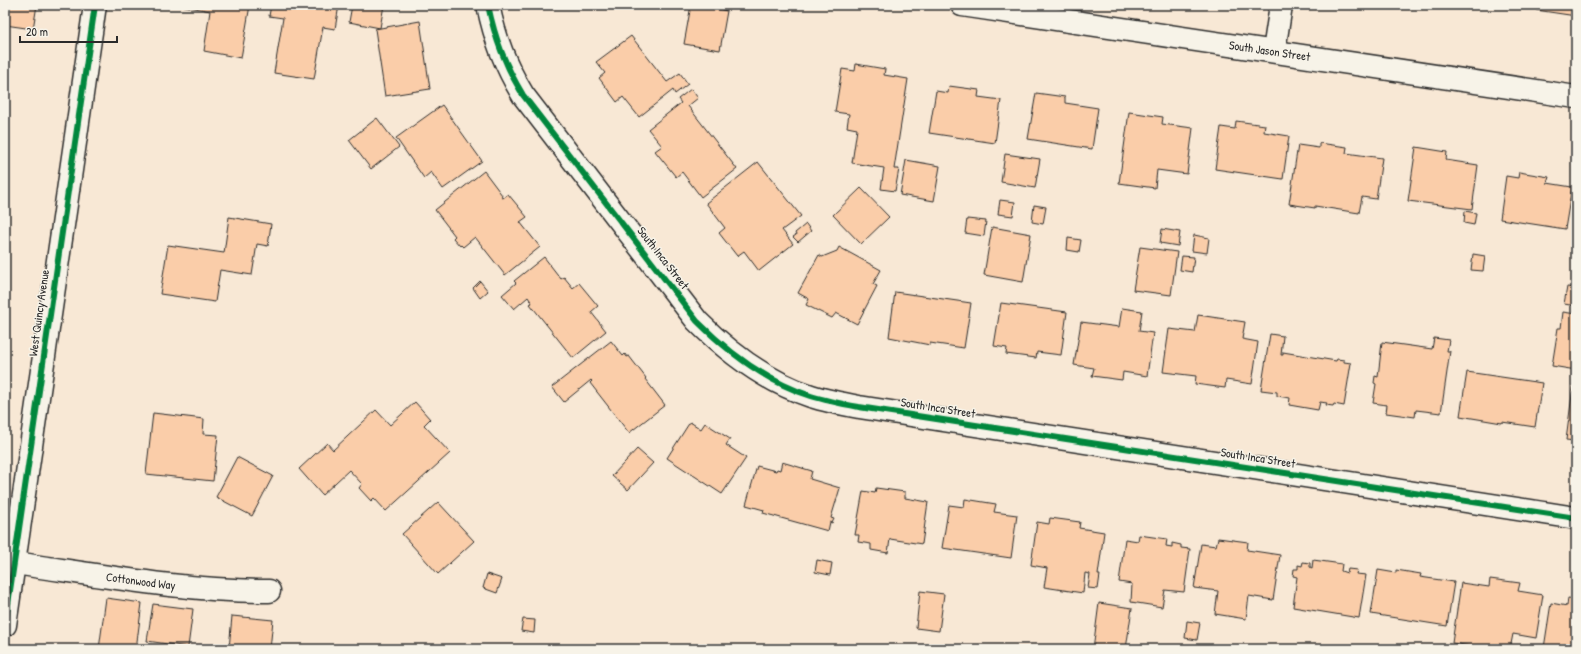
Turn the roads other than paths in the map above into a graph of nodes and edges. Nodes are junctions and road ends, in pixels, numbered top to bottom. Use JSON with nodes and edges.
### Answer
{"nodes":[{"id":1,"x":95,"y":5,"type":"edge"},
{"id":2,"x":488,"y":5,"type":"edge"},
{"id":3,"x":962,"y":5,"type":"edge"},
{"id":4,"x":1281,"y":5,"type":"edge"},
{"id":5,"x":1274,"y":51,"type":"junction"},
{"id":6,"x":1576,"y":97,"type":"edge"},
{"id":7,"x":1576,"y":518,"type":"edge"},
{"id":8,"x":14,"y":563,"type":"junction"},
{"id":9,"x":269,"y":591,"type":"dead end"},
{"id":10,"x":5,"y":625,"type":"edge"}],
"edges":[{"from":1,"to":8,"type":"street","name":"West Quincy Avenue"},
{"from":2,"to":7,"type":"street","name":"South Inca Street"},
{"from":3,"to":5,"type":"street","name":"South Jason Street"},
{"from":4,"to":5,"type":"street"},
{"from":5,"to":6,"type":"street","name":"South Jason Street"},
{"from":8,"to":9,"type":"street","name":"Cottonwood Way"},
{"from":8,"to":10,"type":"street","name":"West Quincy Avenue"}]}
